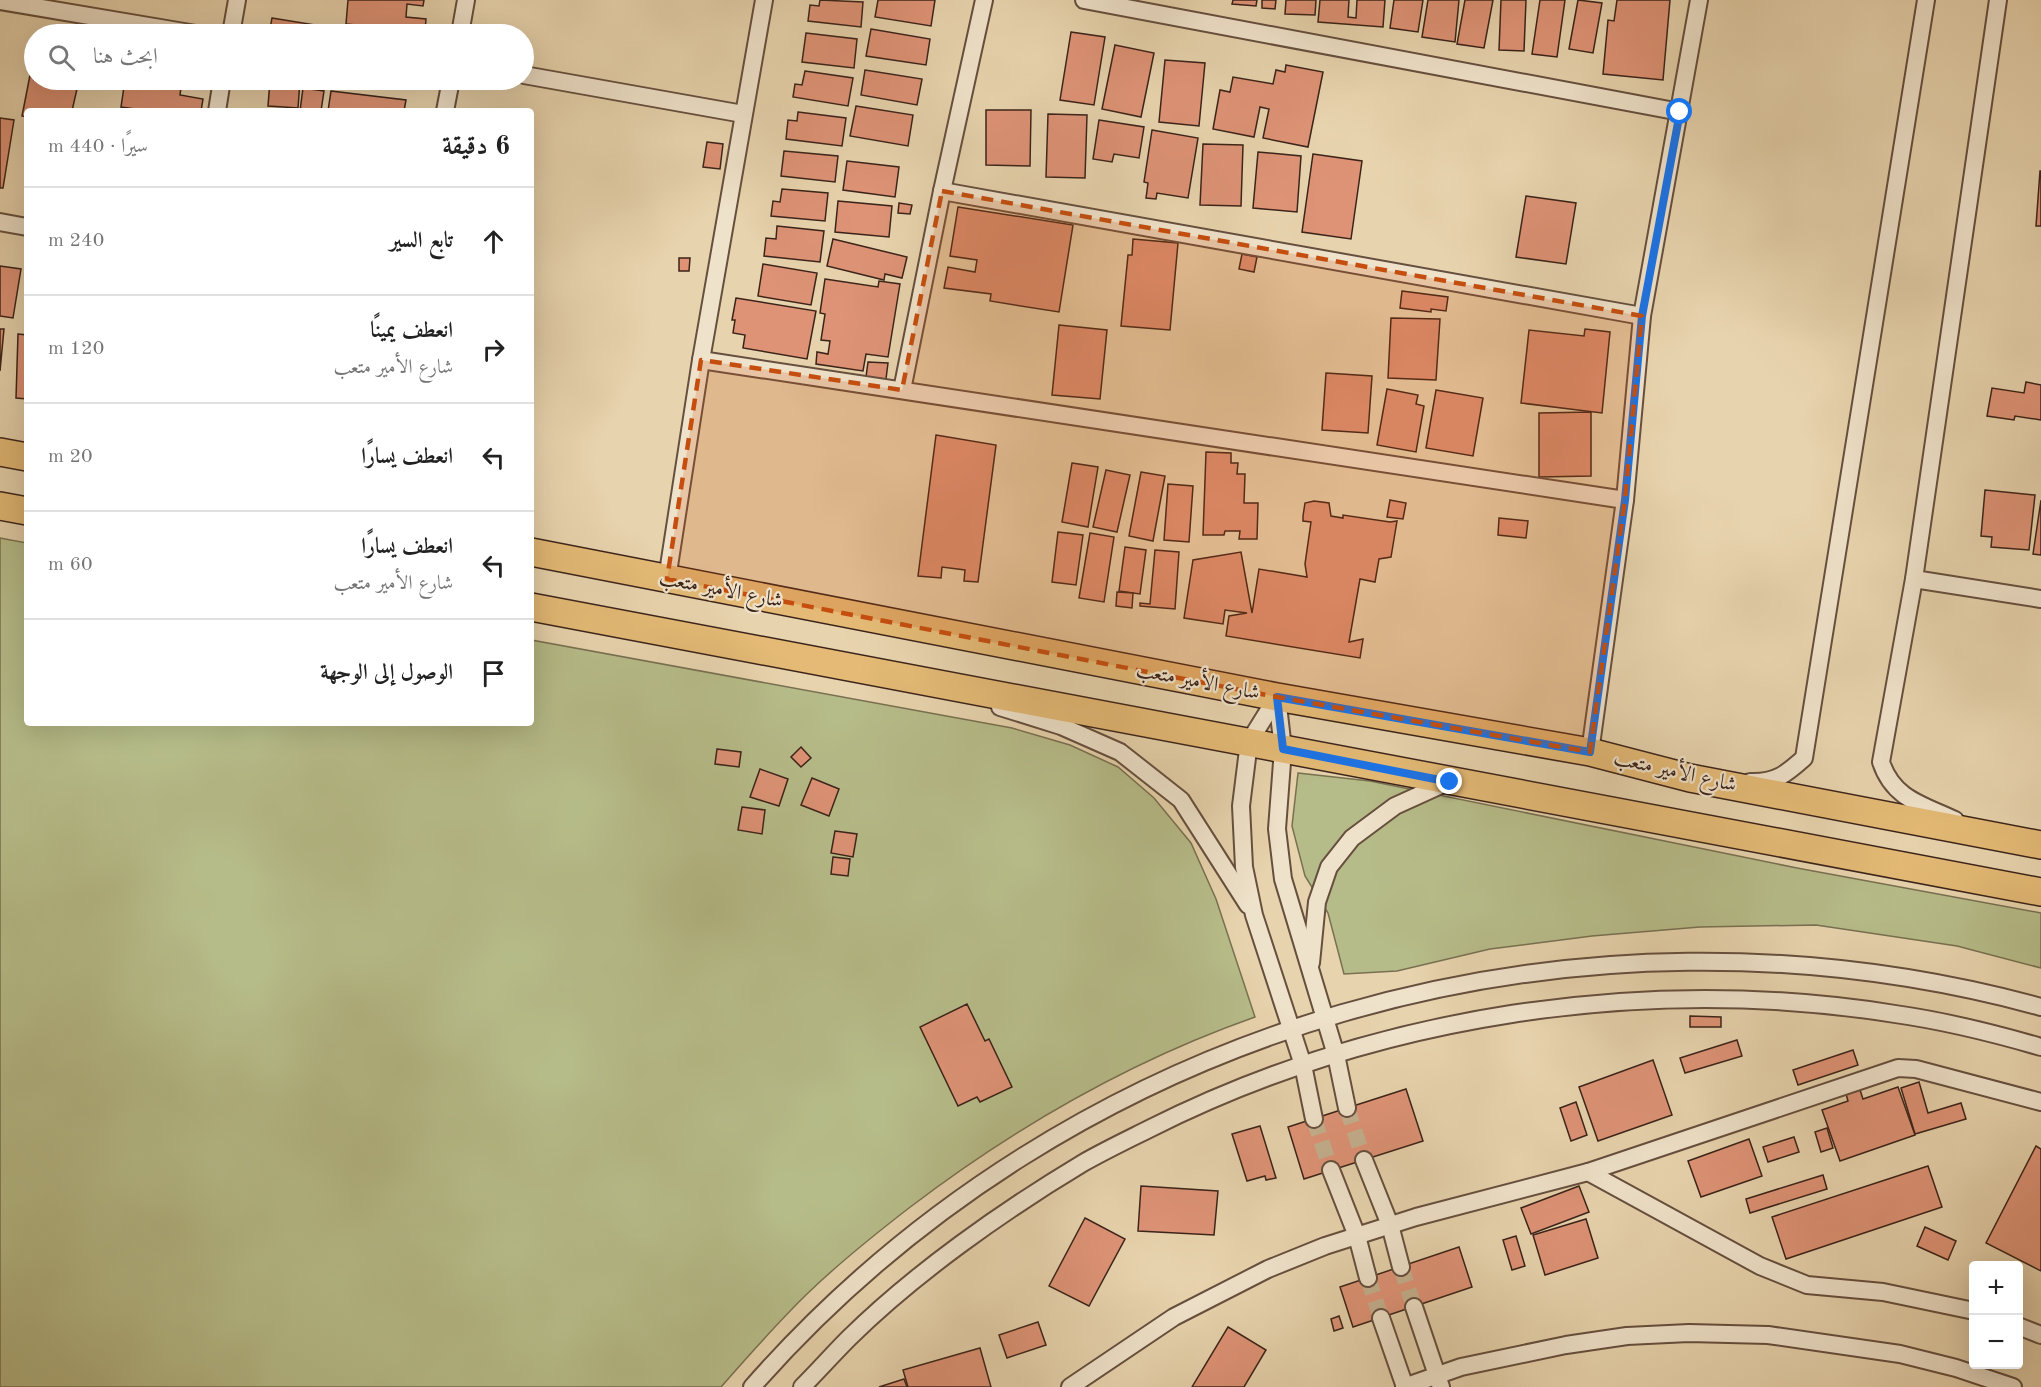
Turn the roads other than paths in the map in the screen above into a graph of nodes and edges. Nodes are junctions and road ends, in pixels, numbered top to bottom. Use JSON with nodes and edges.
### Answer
{"nodes":[{"id":1,"x":237,"y":0,"type":"edge"},
{"id":2,"x":466,"y":0,"type":"edge"},
{"id":3,"x":764,"y":0,"type":"edge"},
{"id":4,"x":984,"y":0,"type":"edge"},
{"id":5,"x":1083,"y":0,"type":"edge"},
{"id":6,"x":1699,"y":0,"type":"edge"},
{"id":7,"x":1926,"y":0,"type":"edge"},
{"id":8,"x":1998,"y":0,"type":"edge"},
{"id":9,"x":0,"y":1,"type":"edge"},
{"id":10,"x":137,"y":24,"type":"edge"},
{"id":11,"x":233,"y":24,"type":"edge"},
{"id":12,"x":462,"y":24,"type":"edge"},
{"id":13,"x":534,"y":77,"type":"edge"},
{"id":14,"x":220,"y":90,"type":"edge"},
{"id":15,"x":449,"y":90,"type":"edge"},
{"id":16,"x":217,"y":108,"type":"edge"},
{"id":17,"x":446,"y":108,"type":"edge"},
{"id":18,"x":1680,"y":112,"type":"junction"},
{"id":19,"x":743,"y":114,"type":"junction"},
{"id":20,"x":942,"y":191,"type":"junction"},
{"id":21,"x":0,"y":222,"type":"edge"},
{"id":22,"x":24,"y":226,"type":"edge"},
{"id":23,"x":1642,"y":316,"type":"junction"},
{"id":24,"x":701,"y":360,"type":"junction"},
{"id":25,"x":902,"y":390,"type":"junction"},
{"id":26,"x":0,"y":452,"type":"edge"},
{"id":27,"x":24,"y":456,"type":"edge"},
{"id":28,"x":1625,"y":500,"type":"junction"},
{"id":29,"x":0,"y":506,"type":"edge"},
{"id":30,"x":24,"y":510,"type":"edge"},
{"id":31,"x":534,"y":553,"type":"edge"},
{"id":32,"x":667,"y":579,"type":"junction"},
{"id":33,"x":1914,"y":579,"type":"junction"},
{"id":34,"x":2041,"y":599,"type":"edge"},
{"id":35,"x":534,"y":608,"type":"edge"},
{"id":36,"x":910,"y":679,"type":"junction"},
{"id":37,"x":1277,"y":697,"type":"junction"},
{"id":38,"x":1249,"y":742,"type":"junction"},
{"id":39,"x":1283,"y":749,"type":"junction"},
{"id":40,"x":1590,"y":752,"type":"junction"},
{"id":41,"x":1690,"y":778,"type":"junction"},
{"id":42,"x":1450,"y":782,"type":"junction"},
{"id":43,"x":1986,"y":835,"type":"junction"},
{"id":44,"x":2041,"y":845,"type":"edge"},
{"id":45,"x":1244,"y":867,"type":"junction"},
{"id":46,"x":1227,"y":872,"type":"junction"},
{"id":47,"x":2041,"y":892,"type":"edge"},
{"id":48,"x":1254,"y":915,"type":"junction"},
{"id":49,"x":1310,"y":973,"type":"junction"},
{"id":50,"x":2041,"y":1007,"type":"edge"},
{"id":51,"x":1324,"y":1019,"type":"junction"},
{"id":52,"x":1291,"y":1029,"type":"junction"},
{"id":53,"x":2041,"y":1047,"type":"edge"},
{"id":54,"x":1336,"y":1054,"type":"junction"},
{"id":55,"x":1303,"y":1065,"type":"junction"},
{"id":56,"x":2041,"y":1102,"type":"edge"},
{"id":57,"x":1347,"y":1108,"type":"tunnel mouth"},
{"id":58,"x":1314,"y":1119,"type":"tunnel mouth"},
{"id":59,"x":1364,"y":1160,"type":"tunnel mouth"},
{"id":60,"x":1331,"y":1170,"type":"tunnel mouth"},
{"id":61,"x":1588,"y":1172,"type":"junction"},
{"id":62,"x":1390,"y":1225,"type":"junction"},
{"id":63,"x":1357,"y":1236,"type":"junction"},
{"id":64,"x":1401,"y":1267,"type":"tunnel mouth"},
{"id":65,"x":1368,"y":1278,"type":"tunnel mouth"},
{"id":66,"x":1414,"y":1307,"type":"tunnel mouth"},
{"id":67,"x":1969,"y":1310,"type":"edge"},
{"id":68,"x":1380,"y":1318,"type":"tunnel mouth"},
{"id":69,"x":2023,"y":1328,"type":"edge"},
{"id":70,"x":2041,"y":1335,"type":"edge"},
{"id":71,"x":1440,"y":1381,"type":"edge"},
{"id":72,"x":752,"y":1387,"type":"edge"},
{"id":73,"x":802,"y":1387,"type":"edge"},
{"id":74,"x":1070,"y":1387,"type":"edge"},
{"id":75,"x":1405,"y":1387,"type":"edge"},
{"id":76,"x":2013,"y":1387,"type":"edge"}],
"edges":[{"from":1,"to":11,"type":"street"},
{"from":2,"to":12,"type":"street"},
{"from":3,"to":19,"type":"street"},
{"from":4,"to":20,"type":"street"},
{"from":5,"to":18,"type":"street"},
{"from":6,"to":18,"type":"street"},
{"from":7,"to":41,"type":"street"},
{"from":8,"to":33,"type":"street"},
{"from":9,"to":10,"type":"street"},
{"from":13,"to":19,"type":"street"},
{"from":14,"to":16,"type":"street"},
{"from":15,"to":17,"type":"street"},
{"from":18,"to":23,"type":"street"},
{"from":19,"to":24,"type":"street"},
{"from":20,"to":23,"type":"street"},
{"from":20,"to":25,"type":"street"},
{"from":21,"to":22,"type":"street"},
{"from":23,"to":28,"type":"street"},
{"from":24,"to":25,"type":"street"},
{"from":24,"to":32,"type":"street"},
{"from":25,"to":28,"type":"street"},
{"from":26,"to":27,"type":"main road"},
{"from":28,"to":40,"type":"street"},
{"from":29,"to":30,"type":"main road"},
{"from":31,"to":32,"type":"main road","name":"شارع الأمير متعب"},
{"from":32,"to":37,"type":"main road","name":"شارع الأمير متعب"},
{"from":33,"to":34,"type":"street"},
{"from":33,"to":43,"type":"street"},
{"from":35,"to":36,"type":"main road"},
{"from":36,"to":38,"type":"main road"},
{"from":36,"to":46,"type":"street"},
{"from":37,"to":38,"type":"street"},
{"from":37,"to":39,"type":"street"},
{"from":37,"to":40,"type":"main road","name":"شارع الأمير متعب"},
{"from":38,"to":39,"type":"main road"},
{"from":38,"to":45,"type":"street"},
{"from":39,"to":42,"type":"main road"},
{"from":39,"to":49,"type":"street"},
{"from":40,"to":41,"type":"main road","name":"شارع الأمير متعب"},
{"from":41,"to":43,"type":"main road","name":"شارع الأمير متعب"},
{"from":42,"to":47,"type":"main road"},
{"from":42,"to":49,"type":"street"},
{"from":43,"to":44,"type":"main road","name":"شارع الأمير متعب"},
{"from":45,"to":46,"type":"street"},
{"from":45,"to":48,"type":"street"},
{"from":46,"to":48,"type":"street"},
{"from":48,"to":52,"type":"street"},
{"from":49,"to":51,"type":"street"},
{"from":50,"to":51,"type":"street"},
{"from":51,"to":52,"type":"street"},
{"from":51,"to":54,"type":"street"},
{"from":52,"to":55,"type":"street"},
{"from":52,"to":72,"type":"street"},
{"from":53,"to":54,"type":"street"},
{"from":54,"to":55,"type":"street"},
{"from":54,"to":57,"type":"street"},
{"from":55,"to":58,"type":"street"},
{"from":55,"to":73,"type":"street"},
{"from":56,"to":61,"type":"street"},
{"from":59,"to":62,"type":"street"},
{"from":60,"to":63,"type":"street"},
{"from":61,"to":62,"type":"street"},
{"from":61,"to":67,"type":"street"},
{"from":62,"to":63,"type":"street"},
{"from":62,"to":64,"type":"street"},
{"from":63,"to":65,"type":"street"},
{"from":63,"to":74,"type":"street"},
{"from":66,"to":71,"type":"street"},
{"from":68,"to":75,"type":"street"},
{"from":69,"to":70,"type":"street"},
{"from":71,"to":75,"type":"street"},
{"from":71,"to":76,"type":"street"}]}
